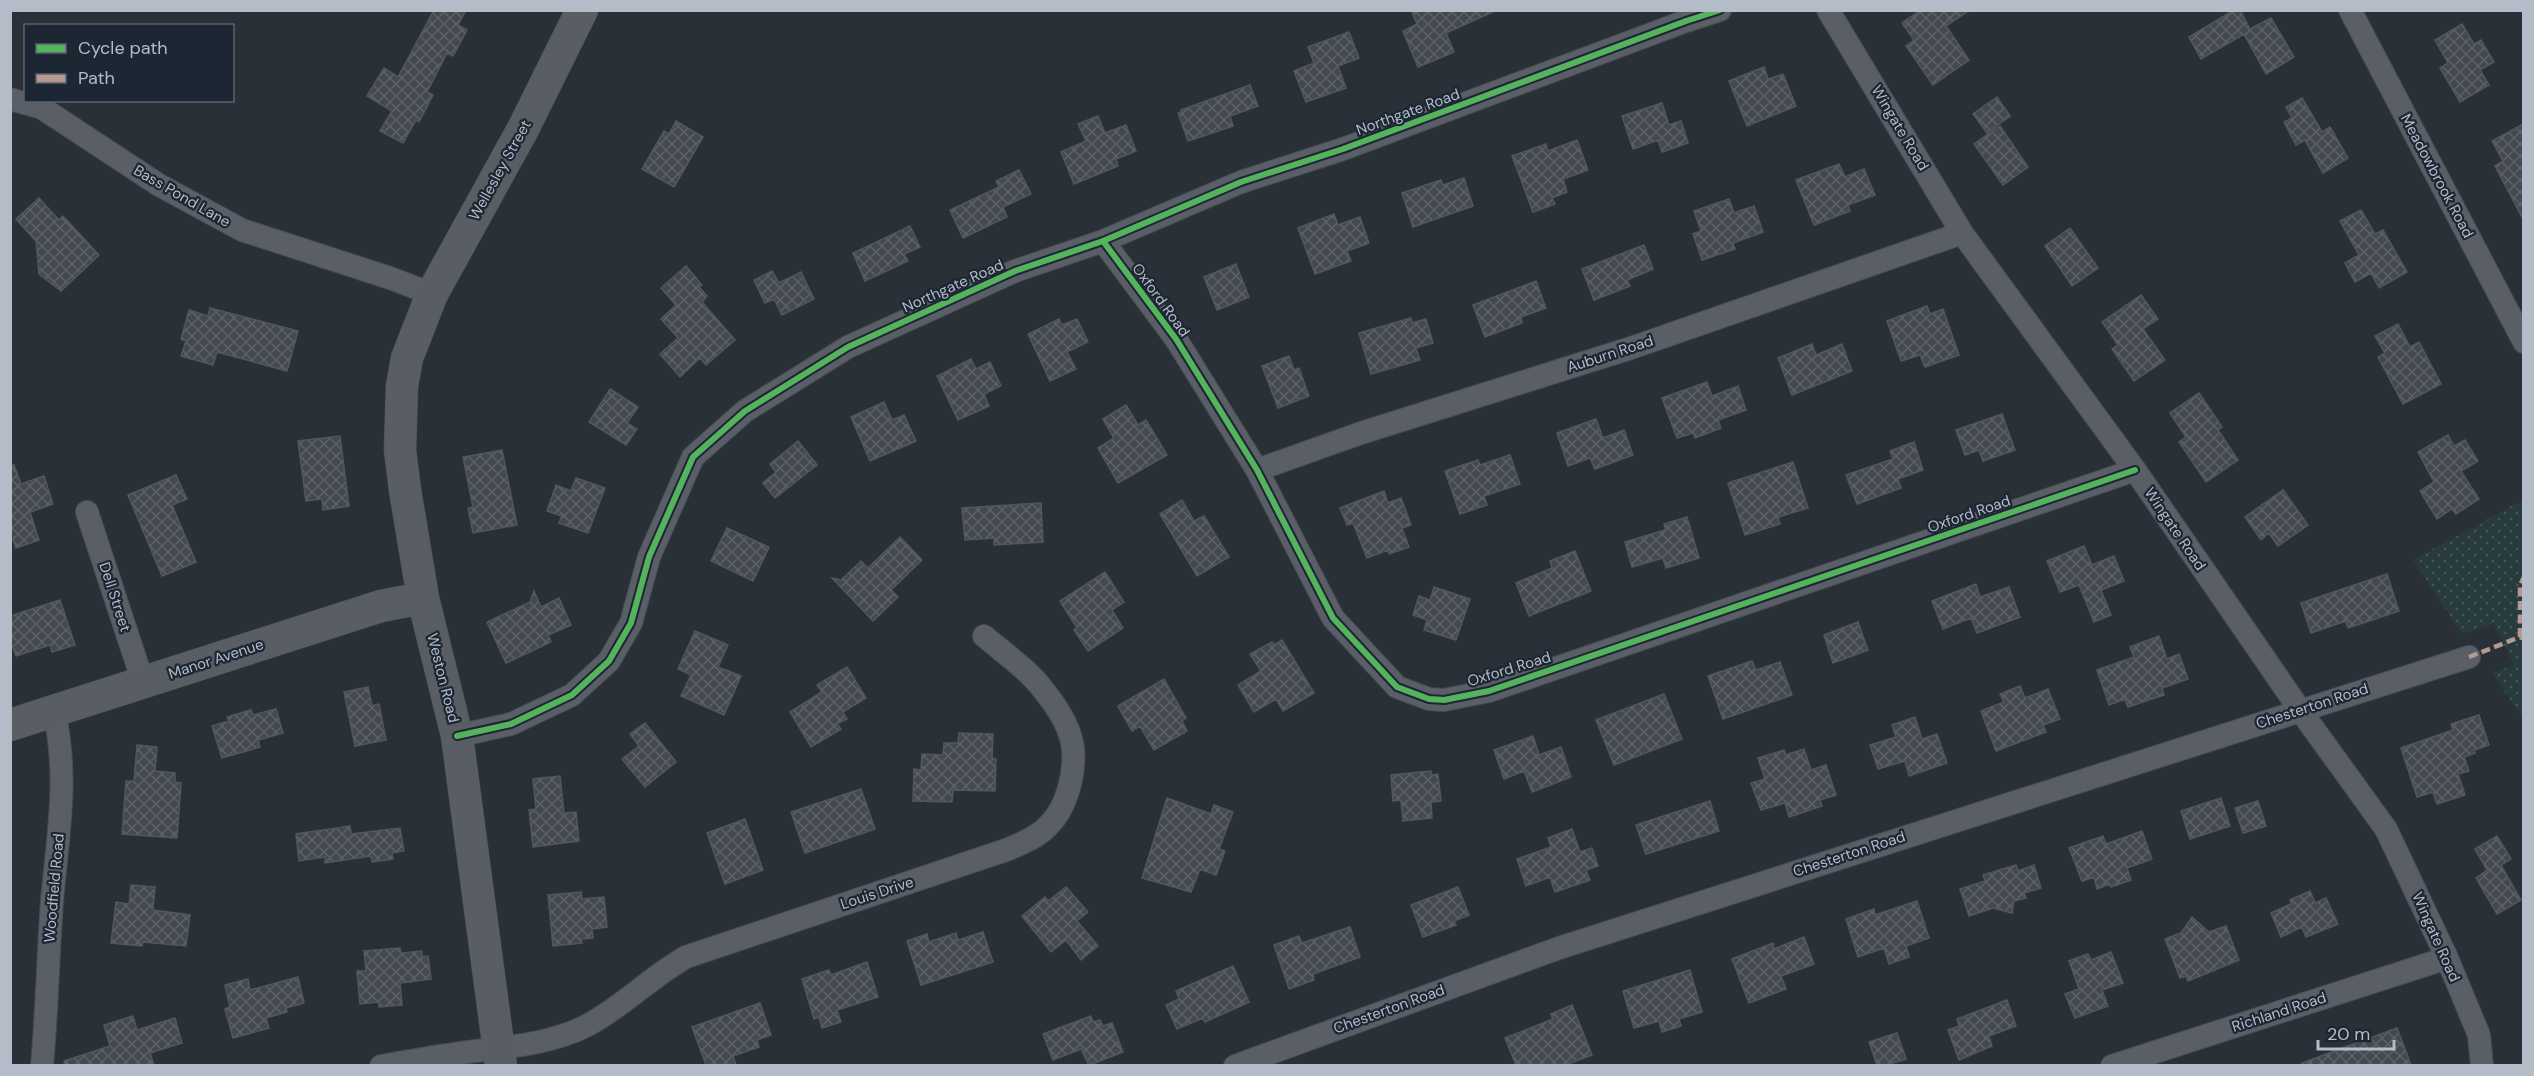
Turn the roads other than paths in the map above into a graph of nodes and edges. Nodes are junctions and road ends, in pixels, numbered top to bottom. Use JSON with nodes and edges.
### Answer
{"nodes":[{"id":1,"x":582,"y":10,"type":"edge"},
{"id":2,"x":1720,"y":10,"type":"edge"},
{"id":3,"x":1828,"y":10,"type":"edge"},
{"id":4,"x":2350,"y":10,"type":"edge"},
{"id":5,"x":10,"y":99,"type":"edge"},
{"id":6,"x":1962,"y":233,"type":"junction"},
{"id":7,"x":1103,"y":241,"type":"junction"},
{"id":8,"x":432,"y":294,"type":"junction"},
{"id":9,"x":417,"y":329,"type":"joint"},
{"id":10,"x":2523,"y":342,"type":"edge"},
{"id":11,"x":1257,"y":470,"type":"junction"},
{"id":12,"x":2135,"y":470,"type":"junction"},
{"id":13,"x":87,"y":512,"type":"dead end"},
{"id":14,"x":423,"y":598,"type":"junction"},
{"id":15,"x":984,"y":636,"type":"dead end"},
{"id":16,"x":2469,"y":657,"type":"dead end"},
{"id":17,"x":143,"y":682,"type":"junction"},
{"id":18,"x":2300,"y":710,"type":"junction"},
{"id":19,"x":54,"y":711,"type":"junction"},
{"id":20,"x":10,"y":725,"type":"edge"},
{"id":21,"x":457,"y":736,"type":"junction"},
{"id":22,"x":2446,"y":958,"type":"junction"},
{"id":23,"x":500,"y":1057,"type":"edge"},
{"id":24,"x":42,"y":1065,"type":"edge"},
{"id":25,"x":381,"y":1065,"type":"edge"},
{"id":26,"x":1235,"y":1065,"type":"edge"},
{"id":27,"x":2112,"y":1065,"type":"edge"},
{"id":28,"x":2482,"y":1065,"type":"edge"}],
"edges":[{"from":1,"to":8,"type":"main road","name":"Wellesley Street"},
{"from":2,"to":7,"type":"street","name":"Northgate Road"},
{"from":3,"to":6,"type":"street","name":"Wingate Road"},
{"from":4,"to":10,"type":"street","name":"Meadowbrook Road"},
{"from":5,"to":8,"type":"street","name":"Bass Pond Lane"},
{"from":6,"to":11,"type":"street","name":"Auburn Road"},
{"from":6,"to":12,"type":"street","name":"Wingate Road"},
{"from":7,"to":11,"type":"street","name":"Oxford Road"},
{"from":7,"to":21,"type":"street","name":"Northgate Road"},
{"from":8,"to":9,"type":"main road","name":"Wellesley Street"},
{"from":9,"to":14,"type":"main road","name":"Weston Road"},
{"from":11,"to":12,"type":"street","name":"Oxford Road"},
{"from":12,"to":18,"type":"street","name":"Wingate Road"},
{"from":13,"to":17,"type":"street","name":"Dell Street"},
{"from":14,"to":17,"type":"main road","name":"Manor Avenue"},
{"from":14,"to":21,"type":"main road","name":"Weston Road"},
{"from":15,"to":23,"type":"street","name":"Louis Drive"},
{"from":16,"to":18,"type":"street","name":"Chesterton Road"},
{"from":17,"to":19,"type":"main road","name":"Manor Avenue"},
{"from":18,"to":22,"type":"street","name":"Wingate Road"},
{"from":18,"to":26,"type":"street","name":"Chesterton Road"},
{"from":19,"to":20,"type":"main road","name":"Manor Avenue"},
{"from":19,"to":24,"type":"street","name":"Woodfield Road"},
{"from":21,"to":23,"type":"main road","name":"Weston Road"},
{"from":22,"to":27,"type":"street","name":"Richland Road"},
{"from":22,"to":28,"type":"street","name":"Wingate Road"},
{"from":23,"to":25,"type":"street"}]}
